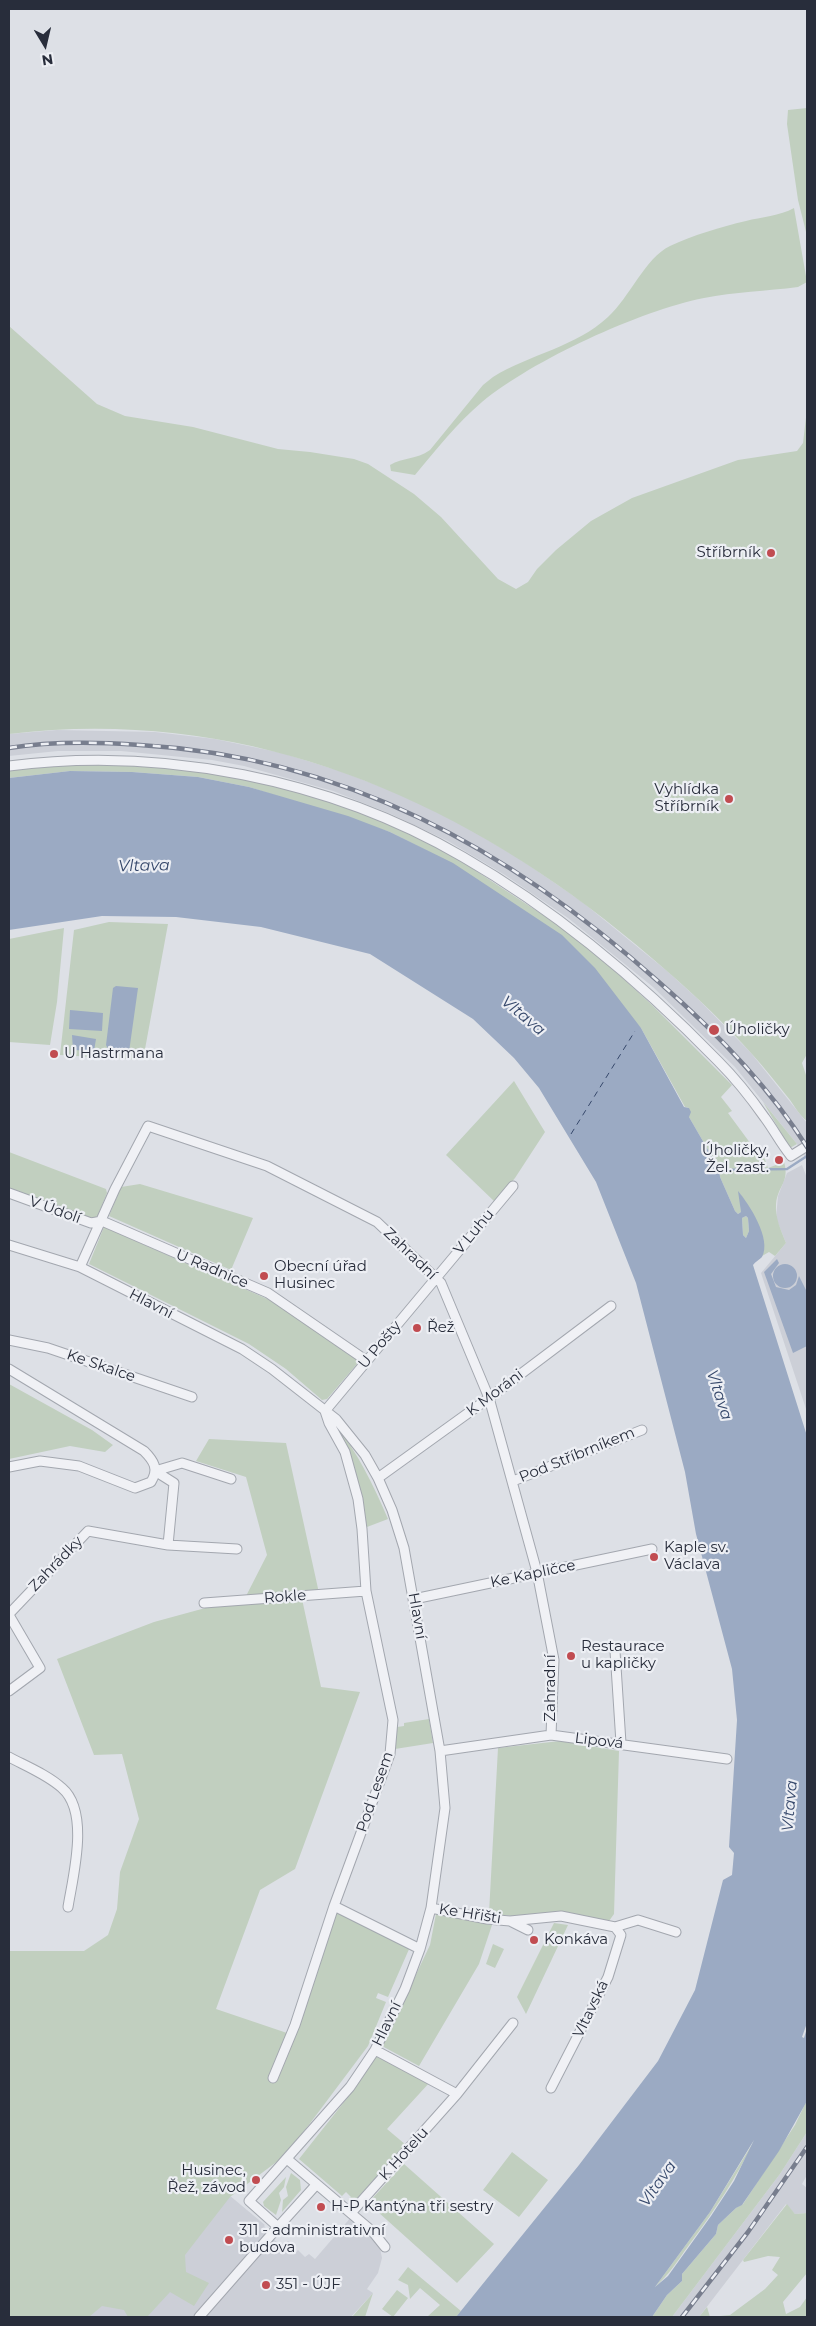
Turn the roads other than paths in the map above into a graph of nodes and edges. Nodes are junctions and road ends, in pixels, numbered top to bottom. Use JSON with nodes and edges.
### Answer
{"nodes":[{"id":1,"x":9,"y":766,"type":"edge"},
{"id":2,"x":807,"y":1146,"type":"edge"},
{"id":3,"x":513,"y":1186,"type":"dead end"},
{"id":4,"x":9,"y":1193,"type":"edge"},
{"id":5,"x":102,"y":1221,"type":"junction"},
{"id":6,"x":9,"y":1245,"type":"edge"},
{"id":7,"x":80,"y":1267,"type":"junction"},
{"id":8,"x":435,"y":1279,"type":"junction"},
{"id":9,"x":611,"y":1306,"type":"dead end"},
{"id":10,"x":9,"y":1340,"type":"edge"},
{"id":11,"x":366,"y":1361,"type":"junction"},
{"id":12,"x":9,"y":1369,"type":"edge"},
{"id":13,"x":192,"y":1397,"type":"dead end"},
{"id":14,"x":489,"y":1398,"type":"junction"},
{"id":15,"x":325,"y":1411,"type":"junction"},
{"id":16,"x":642,"y":1430,"type":"dead end"},
{"id":17,"x":9,"y":1467,"type":"edge"},
{"id":18,"x":156,"y":1471,"type":"junction"},
{"id":19,"x":378,"y":1478,"type":"junction"},
{"id":20,"x":230,"y":1479,"type":"dead end"},
{"id":21,"x":513,"y":1481,"type":"junction"},
{"id":22,"x":168,"y":1545,"type":"junction"},
{"id":23,"x":237,"y":1549,"type":"dead end"},
{"id":24,"x":652,"y":1549,"type":"dead end"},
{"id":25,"x":537,"y":1572,"type":"junction"},
{"id":26,"x":366,"y":1591,"type":"junction"},
{"id":27,"x":414,"y":1599,"type":"junction"},
{"id":28,"x":204,"y":1603,"type":"dead end"},
{"id":29,"x":9,"y":1614,"type":"edge"},
{"id":30,"x":615,"y":1651,"type":"dead end"},
{"id":31,"x":9,"y":1691,"type":"edge"},
{"id":32,"x":551,"y":1735,"type":"junction"},
{"id":33,"x":621,"y":1743,"type":"junction"},
{"id":34,"x":440,"y":1751,"type":"junction"},
{"id":35,"x":11,"y":1758,"type":"edge"},
{"id":36,"x":727,"y":1759,"type":"dead end"},
{"id":37,"x":9,"y":1768,"type":"edge"},
{"id":38,"x":334,"y":1906,"type":"junction"},
{"id":39,"x":68,"y":1907,"type":"dead end"},
{"id":40,"x":431,"y":1908,"type":"junction"},
{"id":41,"x":510,"y":1921,"type":"junction"},
{"id":42,"x":615,"y":1927,"type":"junction"},
{"id":43,"x":528,"y":1930,"type":"dead end"},
{"id":44,"x":676,"y":1932,"type":"dead end"},
{"id":45,"x":420,"y":1949,"type":"junction"},
{"id":46,"x":513,"y":2023,"type":"dead end"},
{"id":47,"x":375,"y":2050,"type":"junction"},
{"id":48,"x":273,"y":2078,"type":"dead end"},
{"id":49,"x":551,"y":2088,"type":"dead end"},
{"id":50,"x":457,"y":2094,"type":"junction"},
{"id":51,"x":287,"y":2159,"type":"junction"},
{"id":52,"x":316,"y":2185,"type":"junction"},
{"id":53,"x":351,"y":2213,"type":"junction"},
{"id":54,"x":278,"y":2227,"type":"junction"},
{"id":55,"x":385,"y":2247,"type":"dead end"},
{"id":56,"x":199,"y":2317,"type":"edge"}],
"edges":[{"from":1,"to":2,"type":"street"},
{"from":3,"to":8,"type":"street","name":"V Luhu"},
{"from":4,"to":5,"type":"street","name":"V Údolí"},
{"from":5,"to":7,"type":"street","name":"Zahradní"},
{"from":5,"to":8,"type":"street","name":"Zahradní"},
{"from":5,"to":11,"type":"street","name":"U Radnice"},
{"from":6,"to":7,"type":"street","name":"Hlavní"},
{"from":7,"to":15,"type":"street","name":"Hlavní"},
{"from":8,"to":11,"type":"street","name":"U Pošty"},
{"from":8,"to":14,"type":"street","name":"Zahradní"},
{"from":9,"to":14,"type":"street","name":"K Moráni"},
{"from":10,"to":13,"type":"street","name":"Ke Skalce"},
{"from":11,"to":15,"type":"street","name":"U Pošty"},
{"from":12,"to":18,"type":"street"},
{"from":14,"to":19,"type":"street","name":"K Moráni"},
{"from":14,"to":21,"type":"street","name":"Zahradní"},
{"from":15,"to":19,"type":"street","name":"Hlavní"},
{"from":15,"to":26,"type":"street","name":"Pod Lesem"},
{"from":16,"to":21,"type":"street","name":"Pod Stříbrníkem"},
{"from":17,"to":18,"type":"street"},
{"from":18,"to":20,"type":"street"},
{"from":18,"to":22,"type":"street"},
{"from":19,"to":27,"type":"street","name":"Hlavní"},
{"from":21,"to":25,"type":"street","name":"Zahradní"},
{"from":22,"to":23,"type":"street","name":"Zahrádky"},
{"from":22,"to":29,"type":"street","name":"Zahrádky"},
{"from":24,"to":25,"type":"street","name":"Ke Kapličce"},
{"from":25,"to":27,"type":"street","name":"Ke Kapličce"},
{"from":25,"to":32,"type":"street","name":"Zahradní"},
{"from":26,"to":28,"type":"street","name":"Rokle"},
{"from":26,"to":38,"type":"street","name":"Pod Lesem"},
{"from":27,"to":34,"type":"street","name":"Hlavní"},
{"from":29,"to":31,"type":"street"},
{"from":30,"to":33,"type":"street"},
{"from":32,"to":33,"type":"street","name":"Lipová"},
{"from":32,"to":34,"type":"street","name":"Lipová"},
{"from":33,"to":36,"type":"street","name":"Lipová"},
{"from":34,"to":40,"type":"street","name":"Hlavní"},
{"from":35,"to":37,"type":"street"},
{"from":35,"to":39,"type":"street"},
{"from":38,"to":45,"type":"street"},
{"from":38,"to":48,"type":"street","name":"Pod Lesem"},
{"from":40,"to":41,"type":"street","name":"Ke Hřišti"},
{"from":40,"to":45,"type":"street","name":"Hlavní"},
{"from":41,"to":42,"type":"street","name":"Ke Hřišti"},
{"from":41,"to":43,"type":"street","name":"Ke Hřišti"},
{"from":42,"to":44,"type":"street","name":"Ke Hřišti"},
{"from":42,"to":49,"type":"street","name":"Vltavská"},
{"from":45,"to":47,"type":"street","name":"Hlavní"},
{"from":46,"to":50,"type":"street","name":"K Hotelu"},
{"from":47,"to":50,"type":"street"},
{"from":47,"to":51,"type":"street","name":"Hlavní"},
{"from":50,"to":53,"type":"street","name":"K Hotelu"},
{"from":51,"to":52,"type":"street"},
{"from":51,"to":54,"type":"street","name":"Hlavní"},
{"from":52,"to":53,"type":"street"},
{"from":52,"to":54,"type":"street"},
{"from":53,"to":55,"type":"street"},
{"from":54,"to":56,"type":"street"}]}
